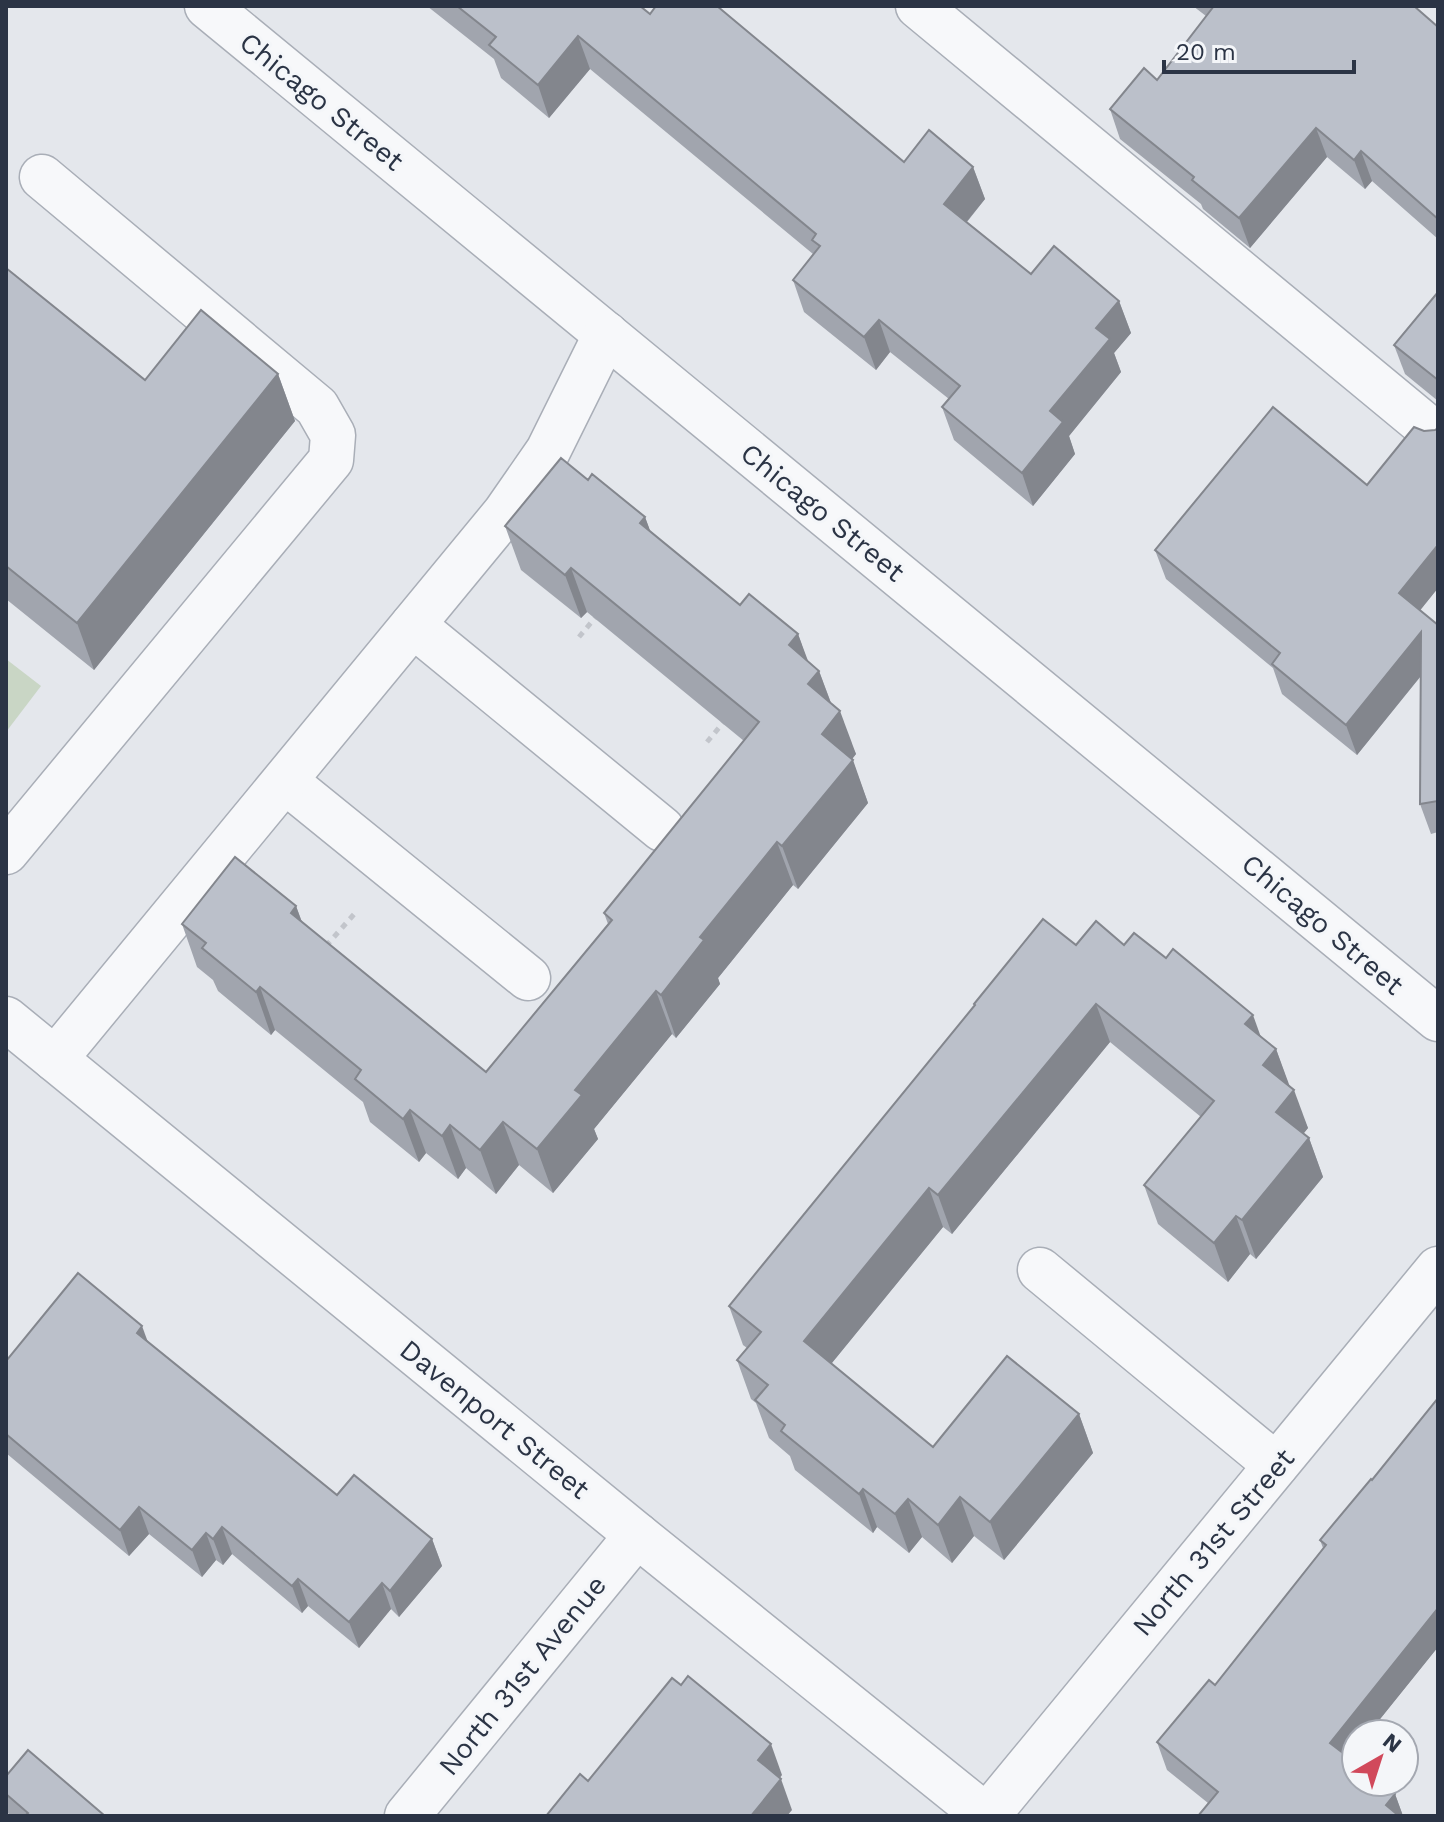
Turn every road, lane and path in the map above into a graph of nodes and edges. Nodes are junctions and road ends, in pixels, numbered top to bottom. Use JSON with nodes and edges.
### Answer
{"nodes":[{"id":1,"x":207,"y":6,"type":"edge"},
{"id":2,"x":918,"y":6,"type":"edge"},
{"id":3,"x":42,"y":177,"type":"dead end"},
{"id":4,"x":606,"y":334,"type":"junction"},
{"id":5,"x":1438,"y":436,"type":"edge"},
{"id":6,"x":595,"y":618,"type":"edge"},
{"id":7,"x":413,"y":625,"type":"junction"},
{"id":8,"x":579,"y":637,"type":"dead end"},
{"id":9,"x":723,"y":723,"type":"edge"},
{"id":10,"x":707,"y":742,"type":"dead end"},
{"id":11,"x":285,"y":781,"type":"junction"},
{"id":12,"x":662,"y":829,"type":"dead end"},
{"id":13,"x":6,"y":852,"type":"edge"},
{"id":14,"x":329,"y":943,"type":"edge"},
{"id":15,"x":321,"y":952,"type":"edge"},
{"id":16,"x":528,"y":978,"type":"dead end"},
{"id":17,"x":6,"y":1019,"type":"edge"},
{"id":18,"x":1438,"y":1019,"type":"edge"},
{"id":19,"x":55,"y":1059,"type":"junction"},
{"id":20,"x":1438,"y":1269,"type":"edge"},
{"id":21,"x":1040,"y":1270,"type":"dead end"},
{"id":22,"x":1276,"y":1465,"type":"junction"},
{"id":23,"x":637,"y":1535,"type":"junction"},
{"id":24,"x":407,"y":1816,"type":"edge"},
{"id":25,"x":986,"y":1816,"type":"edge"}],
"edges":[{"from":1,"to":4,"type":"street","name":"Chicago Street"},
{"from":2,"to":5,"type":"street"},
{"from":3,"to":13,"type":"street"},
{"from":4,"to":7,"type":"street"},
{"from":4,"to":18,"type":"street","name":"Chicago Street"},
{"from":6,"to":8,"type":"path"},
{"from":7,"to":11,"type":"street"},
{"from":7,"to":12,"type":"street"},
{"from":9,"to":10,"type":"path"},
{"from":11,"to":16,"type":"street"},
{"from":11,"to":19,"type":"street"},
{"from":14,"to":15,"type":"path"},
{"from":17,"to":19,"type":"street","name":"Davenport Street"},
{"from":19,"to":23,"type":"street","name":"Davenport Street"},
{"from":20,"to":22,"type":"street","name":"North 31st Street"},
{"from":21,"to":22,"type":"street"},
{"from":22,"to":25,"type":"street","name":"North 31st Street"},
{"from":23,"to":24,"type":"street","name":"North 31st Avenue"},
{"from":23,"to":25,"type":"street","name":"Davenport Street"}]}
